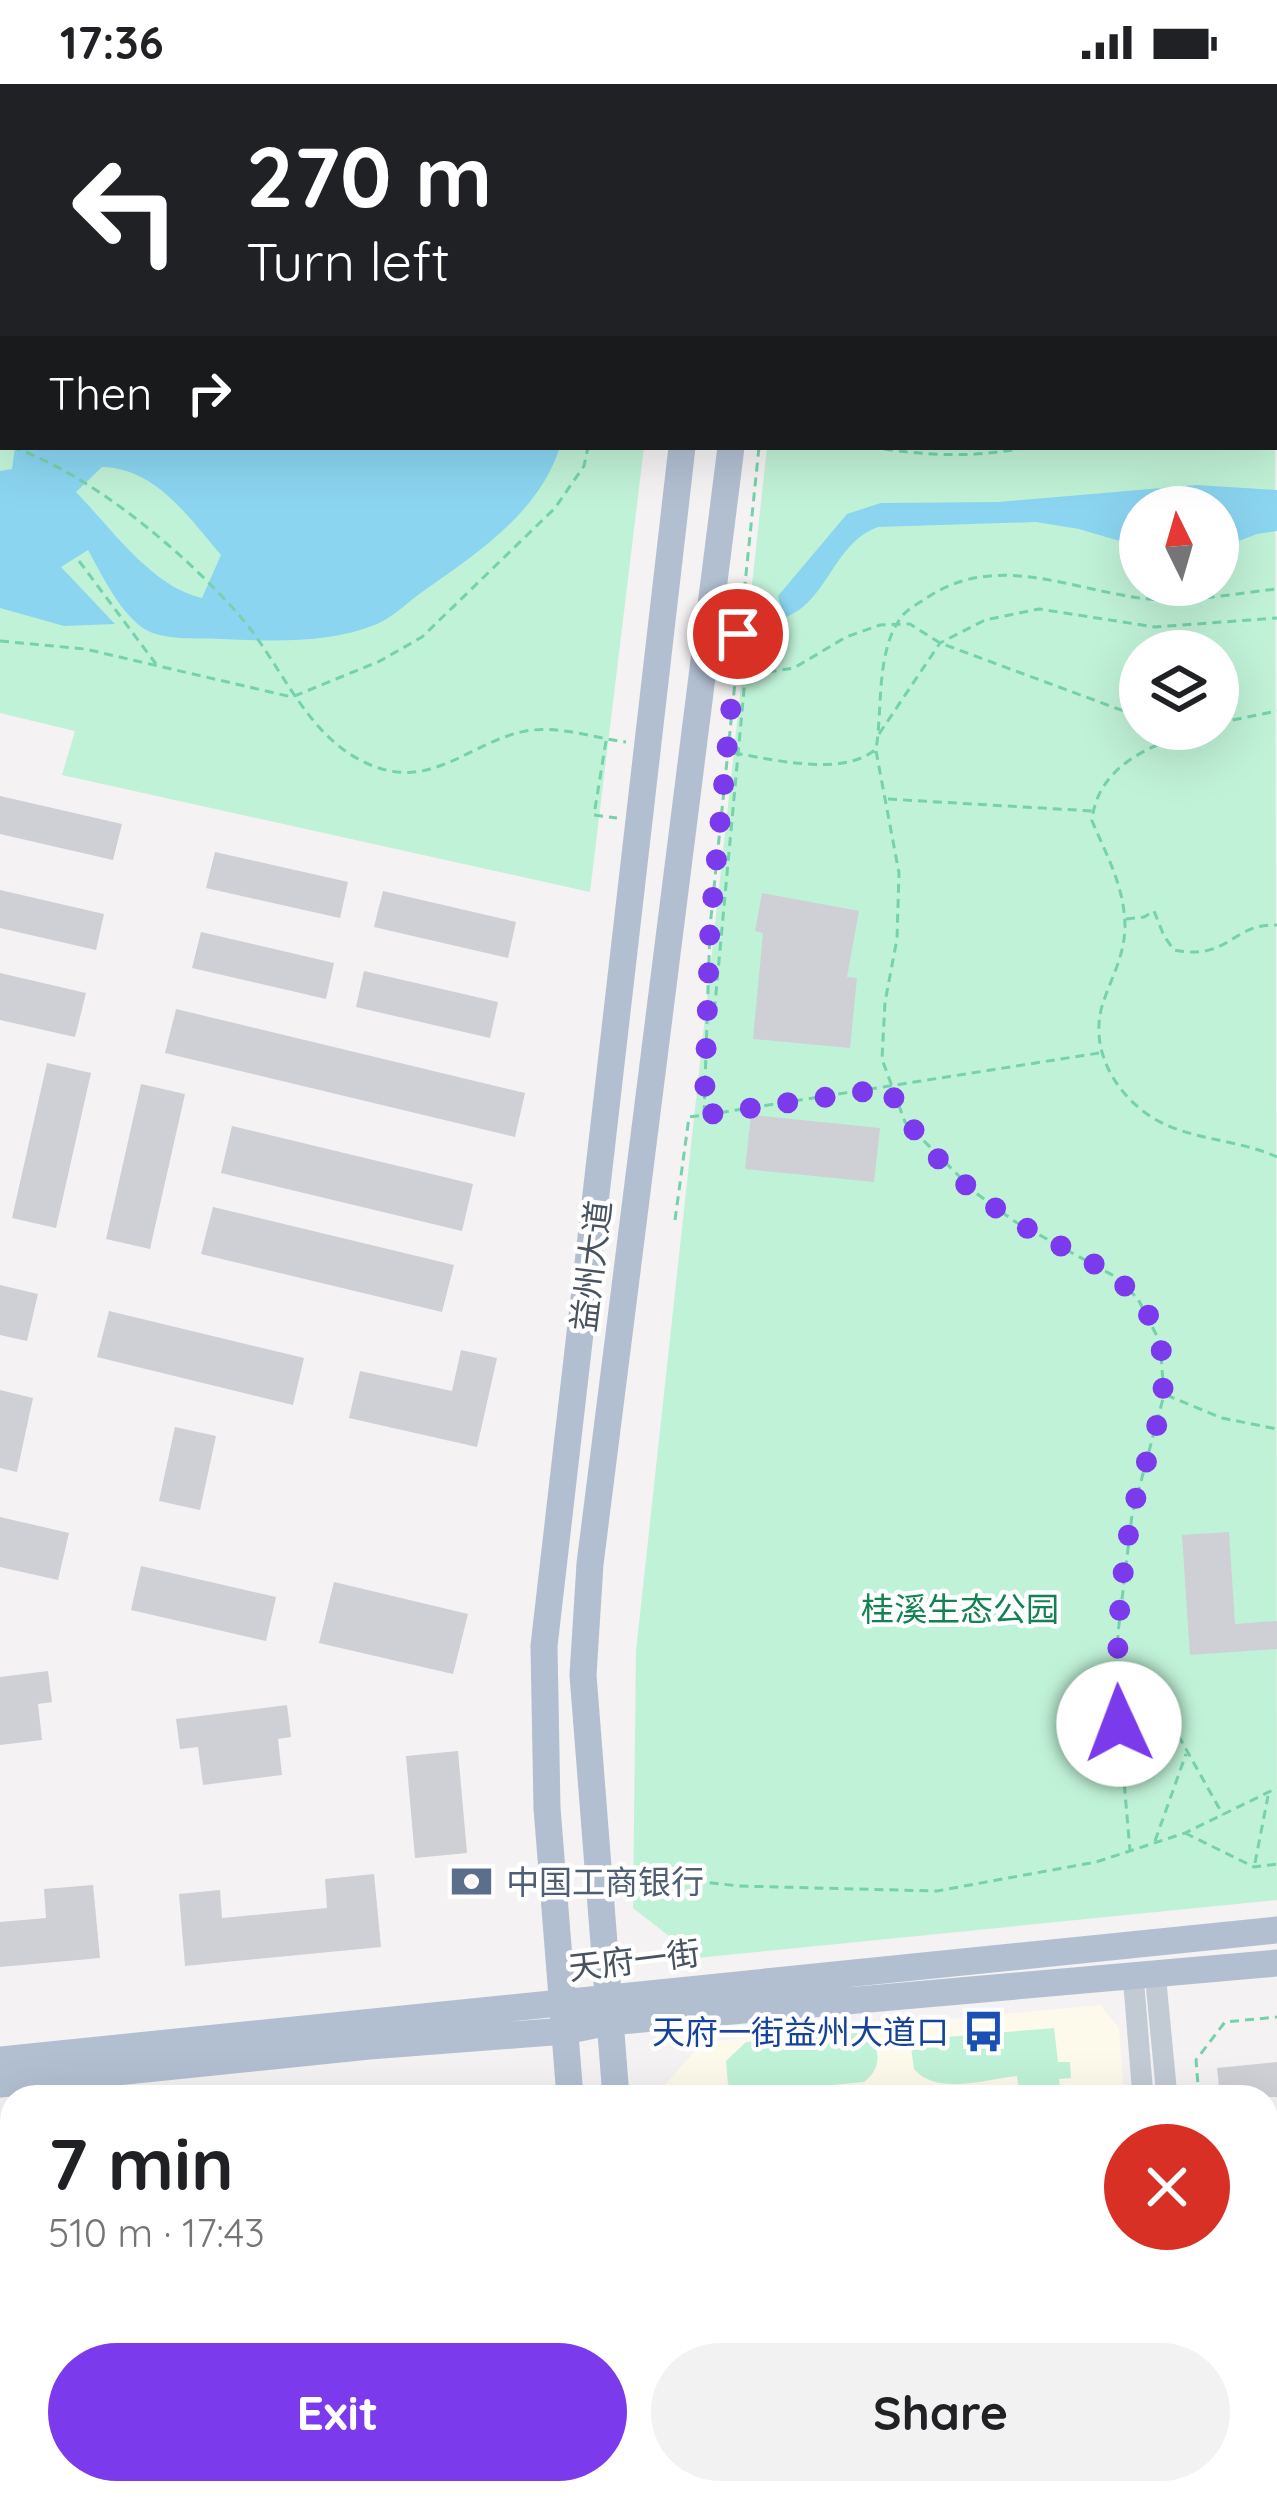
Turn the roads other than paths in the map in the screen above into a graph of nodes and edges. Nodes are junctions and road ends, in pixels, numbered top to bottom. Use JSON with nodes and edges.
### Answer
{"nodes":[{"id":1,"x":682,"y":450,"type":"edge"},
{"id":2,"x":731,"y":450,"type":"edge"},
{"id":3,"x":1277,"y":1930,"type":"edge"},
{"id":4,"x":1277,"y":1963,"type":"edge"},
{"id":5,"x":1144,"y":1973,"type":"junction"},
{"id":6,"x":608,"y":2009,"type":"junction"},
{"id":7,"x":564,"y":2018,"type":"junction"},
{"id":8,"x":0,"y":2060,"type":"edge"},
{"id":9,"x":0,"y":2084,"type":"edge"},
{"id":10,"x":569,"y":2085,"type":"edge"},
{"id":11,"x":615,"y":2085,"type":"edge"},
{"id":12,"x":1144,"y":2085,"type":"edge"},
{"id":13,"x":1165,"y":2085,"type":"edge"}],
"edges":[{"from":1,"to":7,"type":"main road","name":"益州大道"},
{"from":2,"to":6,"type":"main road","name":"益州大道"},
{"from":3,"to":6,"type":"main road","name":"天府一街"},
{"from":4,"to":5,"type":"main road","name":"天府一街"},
{"from":5,"to":6,"type":"main road","name":"天府一街"},
{"from":5,"to":12,"type":"street"},
{"from":5,"to":13,"type":"street"},
{"from":6,"to":7,"type":"main road","name":"天府一街"},
{"from":6,"to":11,"type":"main road","name":"益州大道"},
{"from":7,"to":8,"type":"main road","name":"天府一街"},
{"from":7,"to":9,"type":"main road","name":"天府一街"},
{"from":7,"to":10,"type":"main road","name":"益州大道"}]}
